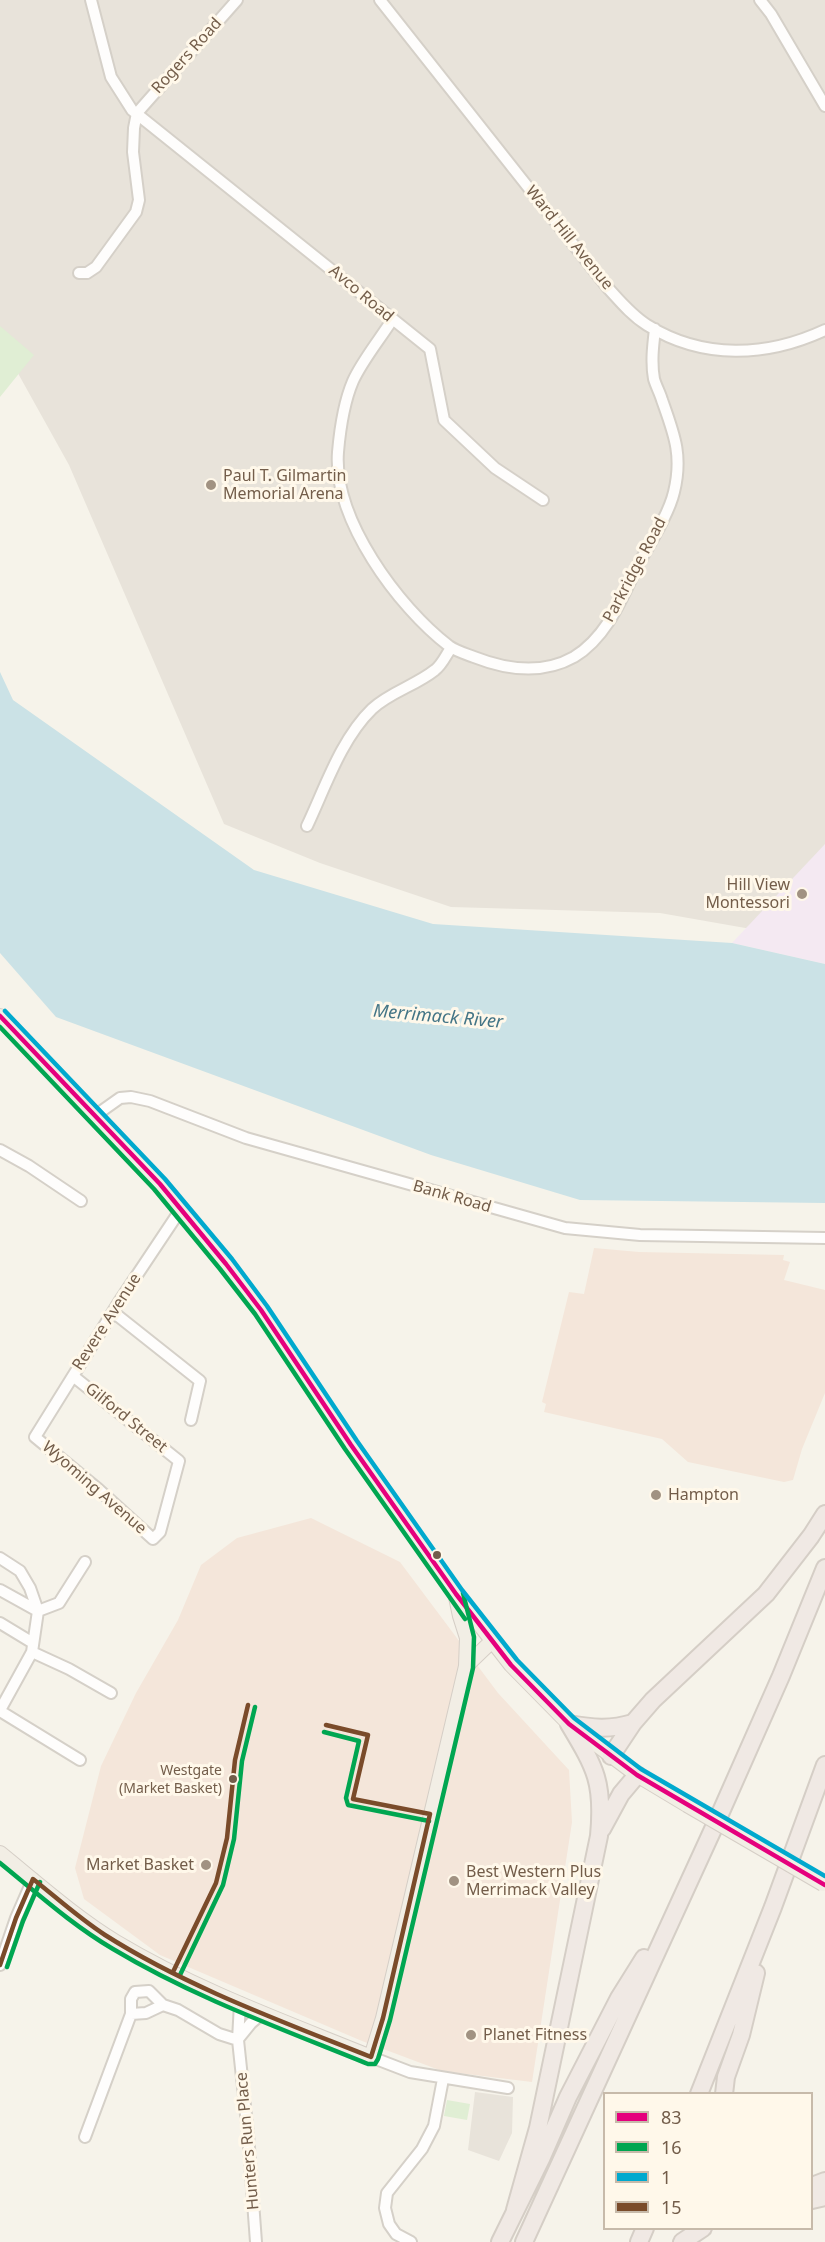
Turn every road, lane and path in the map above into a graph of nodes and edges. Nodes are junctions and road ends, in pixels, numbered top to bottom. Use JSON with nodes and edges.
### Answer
{"nodes":[{"id":1,"x":91,"y":0,"type":"edge"},
{"id":2,"x":237,"y":0,"type":"edge"},
{"id":3,"x":380,"y":0,"type":"edge"},
{"id":4,"x":760,"y":0,"type":"edge"},
{"id":5,"x":825,"y":106,"type":"edge"},
{"id":6,"x":137,"y":113,"type":"junction"},
{"id":7,"x":79,"y":273,"type":"dead end"},
{"id":8,"x":392,"y":320,"type":"junction"},
{"id":9,"x":655,"y":329,"type":"junction"},
{"id":10,"x":825,"y":330,"type":"edge"},
{"id":11,"x":543,"y":500,"type":"dead end"},
{"id":12,"x":451,"y":648,"type":"junction"},
{"id":13,"x":307,"y":826,"type":"dead end"},
{"id":14,"x":0,"y":1016,"type":"edge"},
{"id":15,"x":96,"y":1115,"type":"junction"},
{"id":16,"x":0,"y":1150,"type":"edge"},
{"id":17,"x":81,"y":1201,"type":"dead end"},
{"id":18,"x":181,"y":1209,"type":"junction"},
{"id":19,"x":825,"y":1238,"type":"edge"},
{"id":20,"x":113,"y":1312,"type":"junction"},
{"id":21,"x":73,"y":1376,"type":"junction"},
{"id":22,"x":191,"y":1420,"type":"dead end"},
{"id":23,"x":35,"y":1437,"type":"joint"},
{"id":24,"x":825,"y":1514,"type":"edge"},
{"id":25,"x":153,"y":1539,"type":"joint"},
{"id":26,"x":0,"y":1558,"type":"edge"},
{"id":27,"x":85,"y":1562,"type":"dead end"},
{"id":28,"x":825,"y":1568,"type":"edge"},
{"id":29,"x":0,"y":1590,"type":"edge"},
{"id":30,"x":456,"y":1594,"type":"junction"},
{"id":31,"x":38,"y":1611,"type":"junction"},
{"id":32,"x":0,"y":1623,"type":"edge"},
{"id":33,"x":491,"y":1642,"type":"junction"},
{"id":34,"x":33,"y":1648,"type":"junction"},
{"id":35,"x":466,"y":1666,"type":"junction"},
{"id":36,"x":111,"y":1693,"type":"dead end"},
{"id":37,"x":0,"y":1710,"type":"edge"},
{"id":38,"x":633,"y":1723,"type":"junction"},
{"id":39,"x":569,"y":1724,"type":"junction"},
{"id":40,"x":611,"y":1755,"type":"junction"},
{"id":41,"x":80,"y":1760,"type":"dead end"},
{"id":42,"x":825,"y":1766,"type":"edge"},
{"id":43,"x":637,"y":1775,"type":"junction"},
{"id":44,"x":598,"y":1836,"type":"junction"},
{"id":45,"x":0,"y":1852,"type":"edge"},
{"id":46,"x":33,"y":1879,"type":"junction"},
{"id":47,"x":824,"y":1884,"type":"edge"},
{"id":48,"x":676,"y":1906,"type":"junction"},
{"id":49,"x":773,"y":1907,"type":"junction"},
{"id":50,"x":0,"y":1965,"type":"edge"},
{"id":51,"x":240,"y":2003,"type":"junction"},
{"id":52,"x":163,"y":2005,"type":"junction"},
{"id":53,"x":131,"y":2013,"type":"junction"},
{"id":54,"x":263,"y":2013,"type":"junction"},
{"id":55,"x":238,"y":2040,"type":"junction"},
{"id":56,"x":371,"y":2057,"type":"junction"},
{"id":57,"x":443,"y":2079,"type":"junction"},
{"id":58,"x":508,"y":2088,"type":"dead end"},
{"id":59,"x":700,"y":2092,"type":"edge"},
{"id":60,"x":724,"y":2092,"type":"edge"},
{"id":61,"x":85,"y":2137,"type":"dead end"},
{"id":62,"x":515,"y":2210,"type":"junction"},
{"id":63,"x":701,"y":2230,"type":"edge"},
{"id":64,"x":396,"y":2238,"type":"edge"},
{"id":65,"x":256,"y":2242,"type":"edge"},
{"id":66,"x":411,"y":2242,"type":"edge"},
{"id":67,"x":500,"y":2242,"type":"edge"},
{"id":68,"x":524,"y":2242,"type":"edge"},
{"id":69,"x":682,"y":2242,"type":"edge"}],
"edges":[{"from":1,"to":6,"type":"street","name":"Avco Road"},
{"from":2,"to":6,"type":"street","name":"Rogers Road"},
{"from":3,"to":9,"type":"street","name":"Ward Hill Avenue"},
{"from":4,"to":5,"type":"street"},
{"from":6,"to":7,"type":"street"},
{"from":6,"to":8,"type":"street","name":"Avco Road"},
{"from":8,"to":11,"type":"street","name":"Avco Road"},
{"from":8,"to":12,"type":"street","name":"Parkridge Road"},
{"from":9,"to":10,"type":"street","name":"Ward Hill Avenue"},
{"from":9,"to":12,"type":"street","name":"Parkridge Road"},
{"from":12,"to":13,"type":"street"},
{"from":14,"to":15,"type":"main road"},
{"from":15,"to":18,"type":"main road"},
{"from":15,"to":19,"type":"street","name":"Bank Road"},
{"from":16,"to":17,"type":"street"},
{"from":18,"to":20,"type":"street","name":"Revere Avenue"},
{"from":18,"to":30,"type":"main road"},
{"from":20,"to":21,"type":"street","name":"Revere Avenue"},
{"from":20,"to":22,"type":"street"},
{"from":21,"to":23,"type":"street","name":"Revere Avenue"},
{"from":21,"to":25,"type":"street","name":"Gilford Street"},
{"from":23,"to":25,"type":"street","name":"Wyoming Avenue"},
{"from":24,"to":38,"type":"highway"},
{"from":26,"to":31,"type":"street"},
{"from":27,"to":31,"type":"street"},
{"from":28,"to":48,"type":"highway"},
{"from":29,"to":31,"type":"street"},
{"from":30,"to":33,"type":"main road"},
{"from":30,"to":35,"type":"main road"},
{"from":31,"to":34,"type":"street"},
{"from":32,"to":34,"type":"street"},
{"from":33,"to":35,"type":"main road"},
{"from":33,"to":39,"type":"main road"},
{"from":34,"to":36,"type":"street"},
{"from":34,"to":37,"type":"street"},
{"from":35,"to":56,"type":"main road"},
{"from":37,"to":41,"type":"street"},
{"from":38,"to":39,"type":"highway"},
{"from":38,"to":40,"type":"highway"},
{"from":39,"to":40,"type":"main road"},
{"from":39,"to":44,"type":"highway"},
{"from":40,"to":43,"type":"main road"},
{"from":42,"to":49,"type":"highway"},
{"from":43,"to":44,"type":"highway"},
{"from":43,"to":47,"type":"main road","bridge":true},
{"from":44,"to":62,"type":"highway"},
{"from":45,"to":46,"type":"main road"},
{"from":46,"to":50,"type":"street"},
{"from":46,"to":51,"type":"main road"},
{"from":48,"to":62,"type":"highway"},
{"from":48,"to":68,"type":"highway"},
{"from":49,"to":59,"type":"highway"},
{"from":49,"to":60,"type":"highway"},
{"from":51,"to":54,"type":"main road"},
{"from":51,"to":55,"type":"street","name":"Hunters Run Place"},
{"from":52,"to":53,"type":"street"},
{"from":52,"to":53,"type":"street"},
{"from":52,"to":55,"type":"street"},
{"from":53,"to":61,"type":"street"},
{"from":54,"to":55,"type":"street"},
{"from":54,"to":56,"type":"main road"},
{"from":55,"to":65,"type":"street","name":"Hunters Run Place"},
{"from":56,"to":57,"type":"street"},
{"from":57,"to":58,"type":"street"},
{"from":57,"to":64,"type":"street"},
{"from":62,"to":67,"type":"highway"},
{"from":63,"to":69,"type":"highway"},
{"from":64,"to":66,"type":"street"}]}
